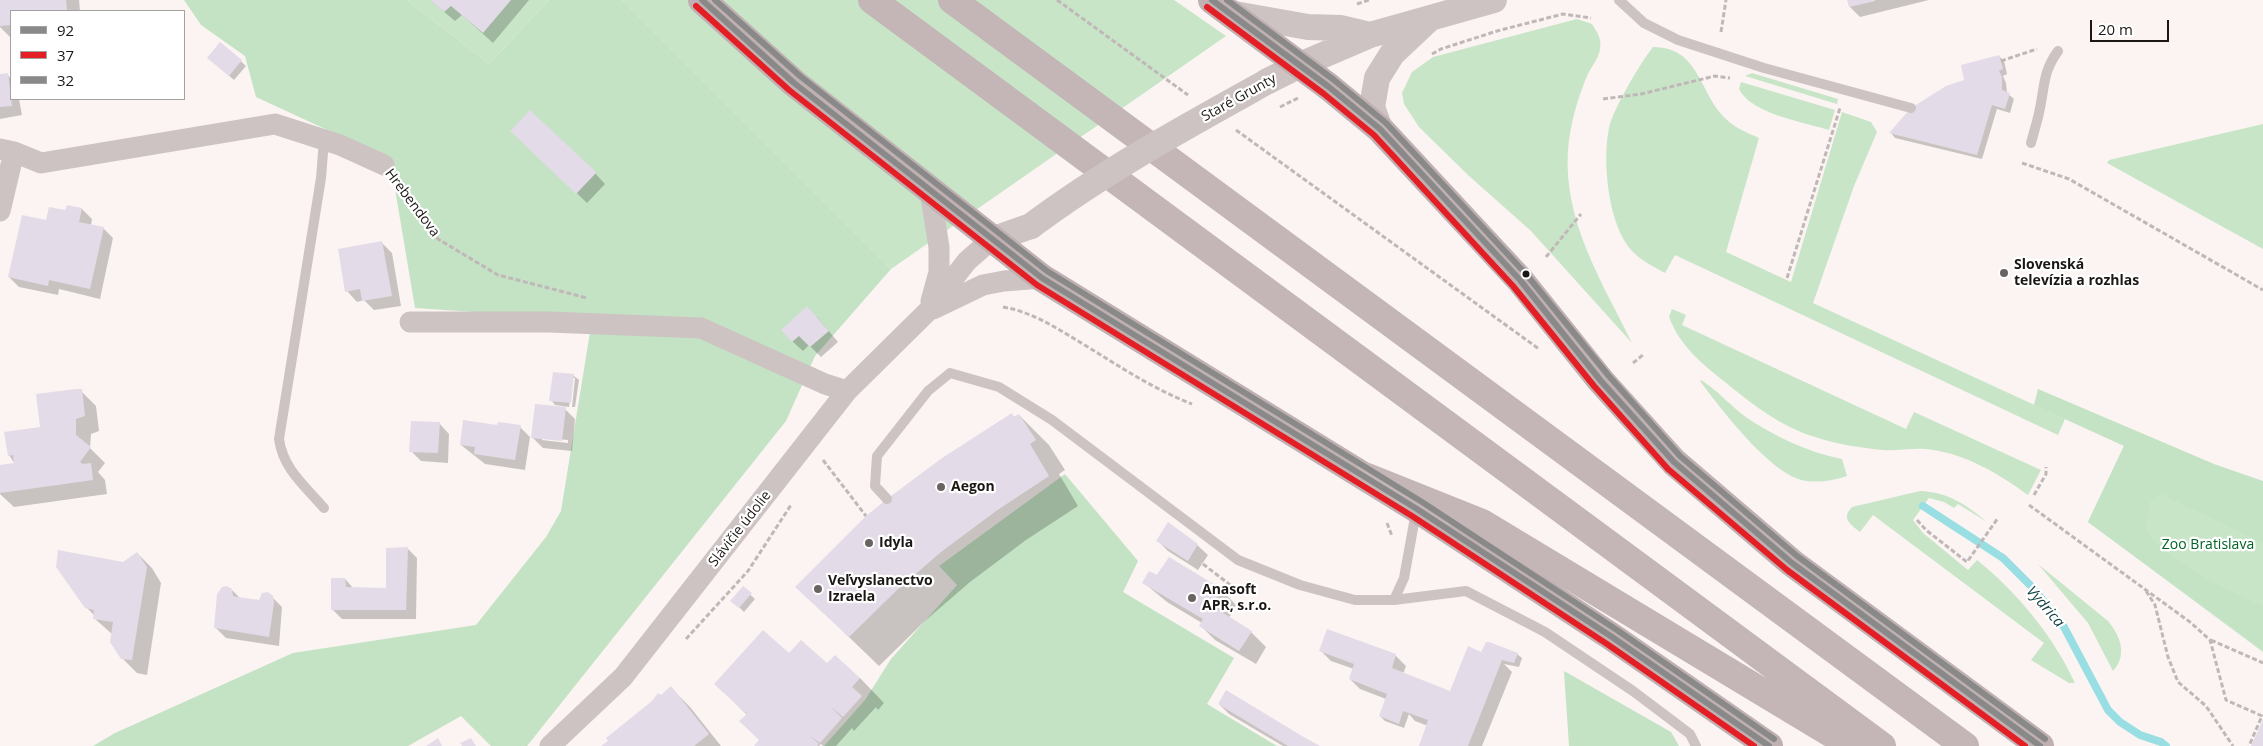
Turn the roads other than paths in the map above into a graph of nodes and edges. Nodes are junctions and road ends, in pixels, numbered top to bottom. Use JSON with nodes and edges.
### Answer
{"nodes":[{"id":1,"x":702,"y":0,"type":"edge"},
{"id":2,"x":872,"y":0,"type":"edge"},
{"id":3,"x":952,"y":0,"type":"edge"},
{"id":4,"x":1494,"y":0,"type":"edge"},
{"id":5,"x":1619,"y":0,"type":"edge"},
{"id":6,"x":1220,"y":6,"type":"edge"},
{"id":7,"x":1431,"y":17,"type":"junction"},
{"id":8,"x":1370,"y":35,"type":"junction"},
{"id":9,"x":2058,"y":51,"type":"road end"},
{"id":10,"x":1300,"y":65,"type":"junction"},
{"id":11,"x":1910,"y":108,"type":"dead end"},
{"id":12,"x":1380,"y":129,"type":"junction"},
{"id":13,"x":324,"y":140,"type":"junction"},
{"id":14,"x":2031,"y":143,"type":"dead end"},
{"id":15,"x":7,"y":150,"type":"edge"},
{"id":16,"x":384,"y":166,"type":"road end"},
{"id":17,"x":930,"y":191,"type":"junction"},
{"id":18,"x":0,"y":211,"type":"edge"},
{"id":19,"x":1031,"y":226,"type":"junction"},
{"id":20,"x":991,"y":240,"type":"junction"},
{"id":21,"x":1013,"y":256,"type":"junction"},
{"id":22,"x":1042,"y":278,"type":"junction"},
{"id":23,"x":983,"y":285,"type":"junction"},
{"id":24,"x":928,"y":311,"type":"junction"},
{"id":25,"x":410,"y":322,"type":"dead end"},
{"id":26,"x":848,"y":391,"type":"junction"},
{"id":27,"x":1367,"y":478,"type":"junction"},
{"id":28,"x":887,"y":499,"type":"dead end"},
{"id":29,"x":324,"y":508,"type":"dead end"},
{"id":30,"x":1416,"y":509,"type":"junction"},
{"id":31,"x":1394,"y":600,"type":"junction"},
{"id":32,"x":550,"y":746,"type":"edge"},
{"id":33,"x":1696,"y":746,"type":"edge"},
{"id":34,"x":1769,"y":746,"type":"edge"},
{"id":35,"x":1852,"y":746,"type":"edge"},
{"id":36,"x":1882,"y":746,"type":"edge"},
{"id":37,"x":1965,"y":746,"type":"edge"},
{"id":38,"x":2040,"y":746,"type":"edge"}],
"edges":[{"from":1,"to":17,"type":"main road"},
{"from":2,"to":36,"type":"highway"},
{"from":3,"to":37,"type":"highway"},
{"from":4,"to":7,"type":"street","name":"Staré Grunty"},
{"from":5,"to":11,"type":"lane"},
{"from":6,"to":8,"type":"street"},
{"from":6,"to":10,"type":"main road"},
{"from":7,"to":8,"type":"street","name":"Staré Grunty"},
{"from":7,"to":12,"type":"street"},
{"from":8,"to":10,"type":"street","name":"Staré Grunty"},
{"from":9,"to":14,"type":"lane"},
{"from":10,"to":12,"type":"main road"},
{"from":10,"to":19,"type":"street","name":"Staré Grunty","bridge":true},
{"from":12,"to":38,"type":"main road"},
{"from":13,"to":15,"type":"street","name":"Hrebendova"},
{"from":13,"to":16,"type":"street","name":"Hrebendova"},
{"from":13,"to":29,"type":"lane"},
{"from":15,"to":18,"type":"street","name":"Hrebendova"},
{"from":17,"to":20,"type":"main road"},
{"from":17,"to":24,"type":"street","name":"Slávičie údolie"},
{"from":19,"to":20,"type":"street","name":"Staré Grunty"},
{"from":19,"to":21,"type":"street","name":"Staré Grunty"},
{"from":20,"to":21,"type":"main road"},
{"from":20,"to":24,"type":"street","name":"Slávičie údolie"},
{"from":21,"to":22,"type":"main road"},
{"from":21,"to":23,"type":"street","name":"Slávičie údolie"},
{"from":22,"to":23,"type":"street","name":"Slávičie údolie"},
{"from":22,"to":27,"type":"main road"},
{"from":23,"to":24,"type":"street","name":"Slávičie údolie"},
{"from":24,"to":26,"type":"street","name":"Slávičie údolie"},
{"from":25,"to":26,"type":"street"},
{"from":26,"to":32,"type":"street","name":"Slávičie údolie"},
{"from":27,"to":30,"type":"main road"},
{"from":27,"to":35,"type":"highway"},
{"from":28,"to":31,"type":"lane"},
{"from":30,"to":31,"type":"lane"},
{"from":30,"to":34,"type":"main road"},
{"from":31,"to":33,"type":"lane"}]}
